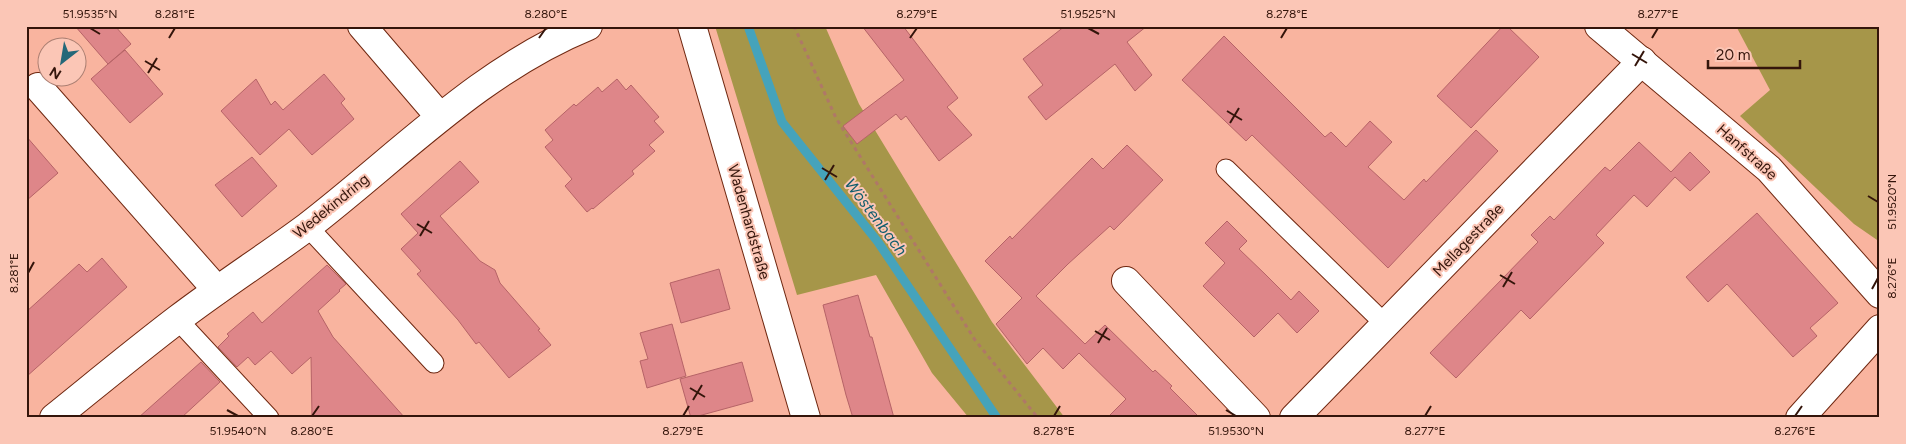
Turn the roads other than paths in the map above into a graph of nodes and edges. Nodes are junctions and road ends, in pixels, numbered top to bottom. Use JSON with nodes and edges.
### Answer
{"nodes":[{"id":1,"x":362,"y":26,"type":"edge"},
{"id":2,"x":588,"y":26,"type":"edge"},
{"id":3,"x":692,"y":26,"type":"edge"},
{"id":4,"x":1599,"y":26,"type":"edge"},
{"id":5,"x":1642,"y":61,"type":"junction"},
{"id":6,"x":39,"y":88,"type":"edge"},
{"id":7,"x":440,"y":117,"type":"junction"},
{"id":8,"x":1226,"y":169,"type":"dead end"},
{"id":9,"x":307,"y":226,"type":"junction"},
{"id":10,"x":1126,"y":281,"type":"dead end"},
{"id":11,"x":217,"y":290,"type":"junction"},
{"id":12,"x":1880,"y":294,"type":"edge"},
{"id":13,"x":177,"y":319,"type":"junction"},
{"id":14,"x":1385,"y":324,"type":"junction"},
{"id":15,"x":1880,"y":329,"type":"edge"},
{"id":16,"x":434,"y":363,"type":"dead end"},
{"id":17,"x":54,"y":418,"type":"edge"},
{"id":18,"x":269,"y":418,"type":"edge"},
{"id":19,"x":806,"y":418,"type":"edge"},
{"id":20,"x":1256,"y":418,"type":"edge"},
{"id":21,"x":1294,"y":418,"type":"edge"},
{"id":22,"x":1800,"y":418,"type":"edge"}],
"edges":[{"from":1,"to":7,"type":"street"},
{"from":2,"to":7,"type":"street","name":"Wedekindring"},
{"from":3,"to":19,"type":"street","name":"Wadenhardstraße"},
{"from":4,"to":5,"type":"street","name":"Hanfstraße"},
{"from":5,"to":12,"type":"street","name":"Hanfstraße"},
{"from":5,"to":14,"type":"street","name":"Mellagestraße"},
{"from":6,"to":11,"type":"street"},
{"from":7,"to":9,"type":"street","name":"Wedekindring"},
{"from":8,"to":14,"type":"lane"},
{"from":9,"to":11,"type":"street","name":"Wedekindring"},
{"from":9,"to":16,"type":"lane"},
{"from":10,"to":20,"type":"street"},
{"from":11,"to":13,"type":"street","name":"Wedekindring"},
{"from":13,"to":17,"type":"street","name":"Wedekindring"},
{"from":13,"to":18,"type":"lane"},
{"from":14,"to":21,"type":"street","name":"Mellagestraße"},
{"from":15,"to":22,"type":"street"}]}
